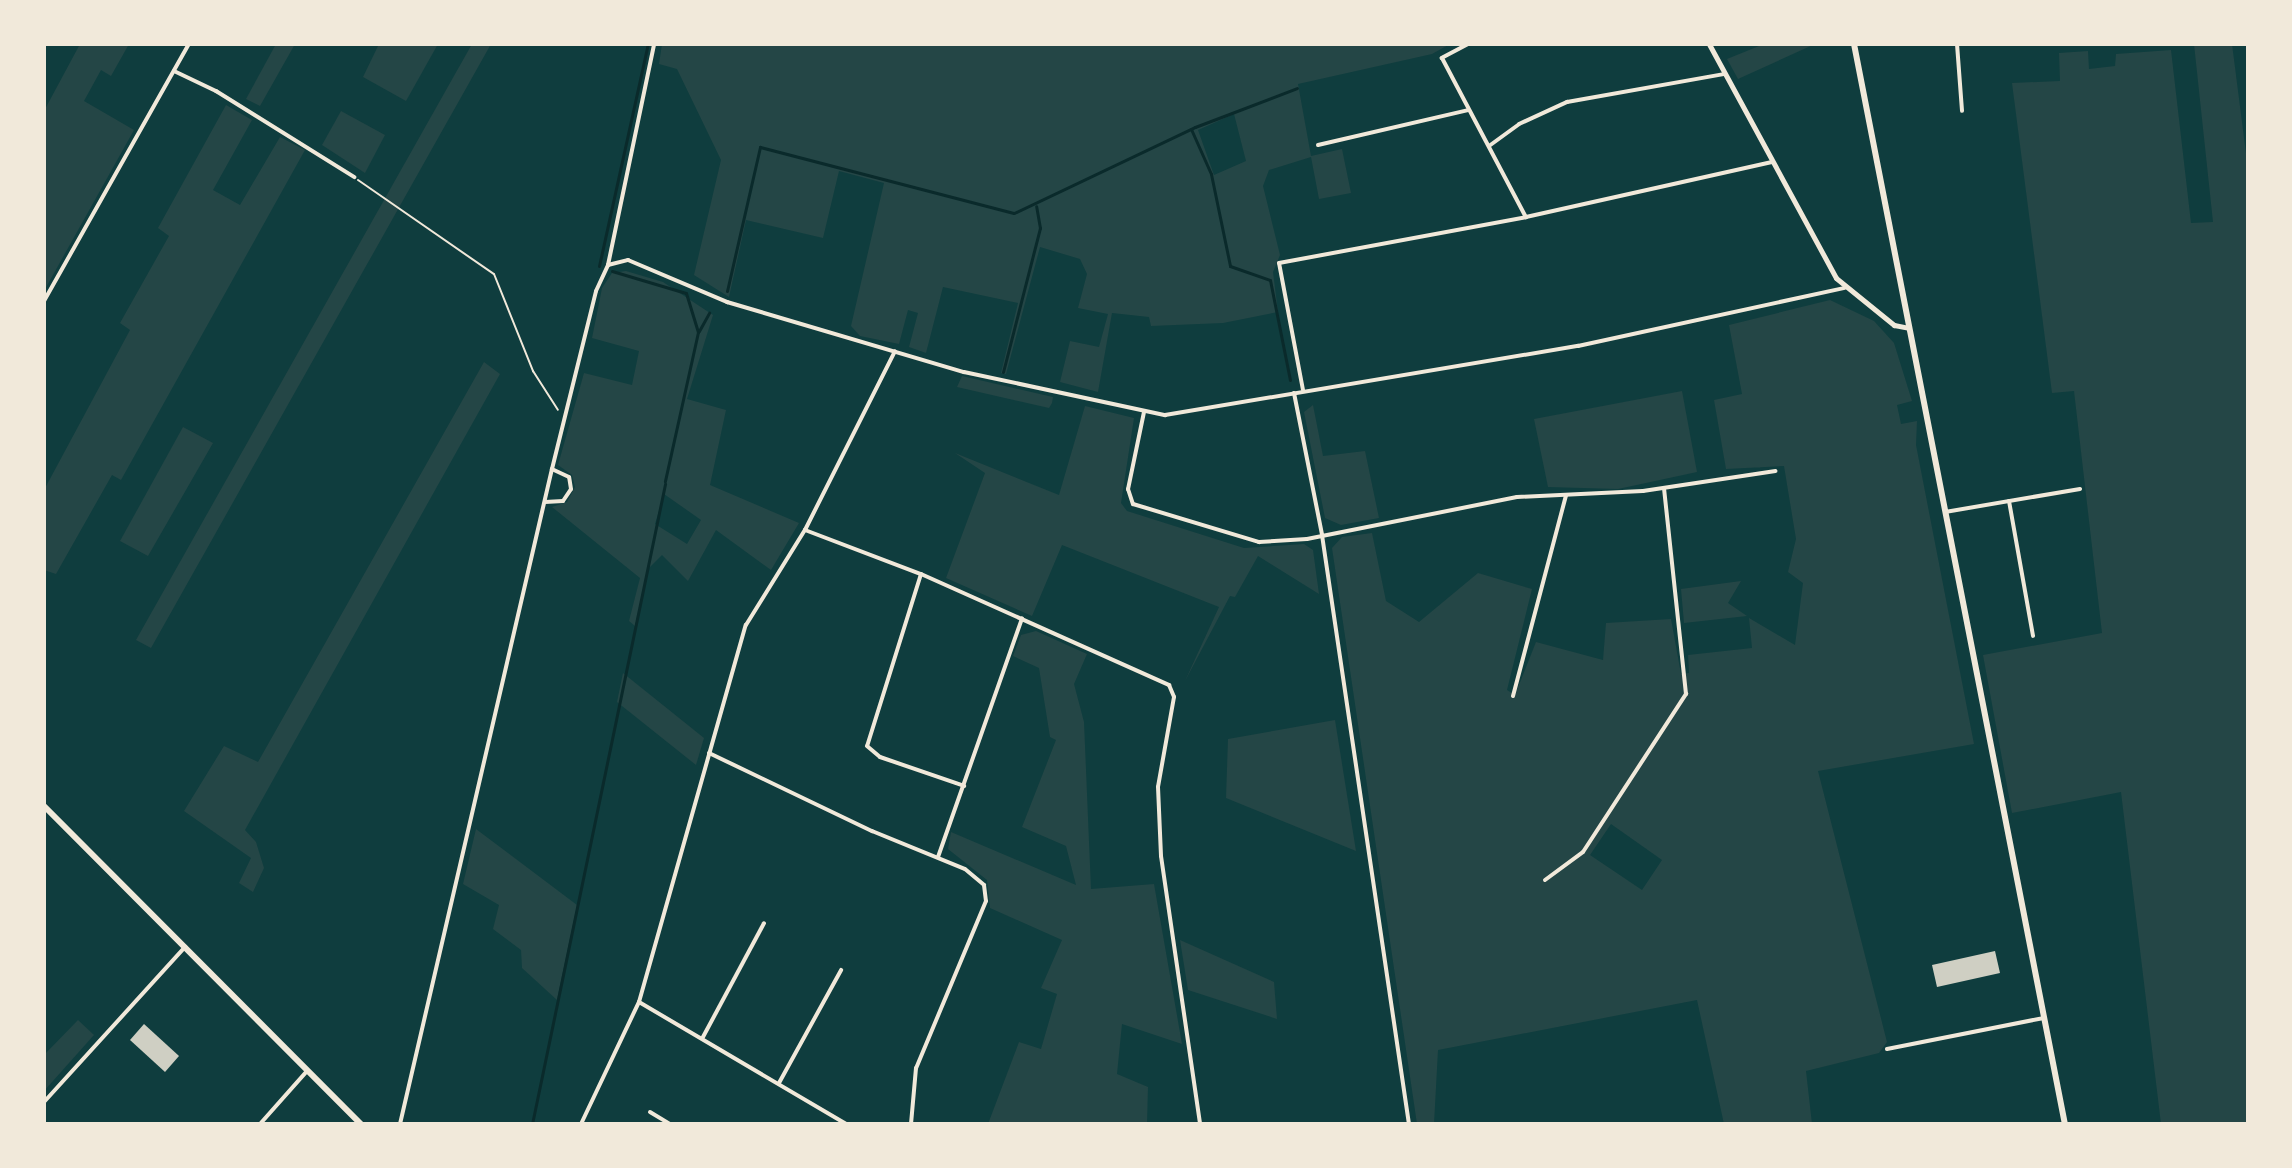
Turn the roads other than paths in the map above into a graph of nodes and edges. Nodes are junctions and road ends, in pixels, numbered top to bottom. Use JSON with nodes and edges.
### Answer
{"nodes":[{"id":1,"x":189,"y":44,"type":"edge"},
{"id":2,"x":654,"y":44,"type":"edge"},
{"id":3,"x":1468,"y":44,"type":"edge"},
{"id":4,"x":1709,"y":44,"type":"edge"},
{"id":5,"x":1854,"y":44,"type":"edge"},
{"id":6,"x":1957,"y":44,"type":"edge"},
{"id":7,"x":174,"y":71,"type":"junction"},
{"id":8,"x":1724,"y":74,"type":"junction"},
{"id":9,"x":1468,"y":110,"type":"junction"},
{"id":10,"x":1962,"y":111,"type":"dead end"},
{"id":11,"x":1318,"y":145,"type":"dead end"},
{"id":12,"x":1489,"y":146,"type":"junction"},
{"id":13,"x":1772,"y":162,"type":"junction"},
{"id":14,"x":354,"y":177,"type":"road end"},
{"id":15,"x":1526,"y":217,"type":"junction"},
{"id":16,"x":608,"y":265,"type":"junction"},
{"id":17,"x":1845,"y":288,"type":"junction"},
{"id":18,"x":44,"y":301,"type":"edge"},
{"id":19,"x":1909,"y":328,"type":"junction"},
{"id":20,"x":895,"y":351,"type":"junction"},
{"id":21,"x":1303,"y":391,"type":"junction"},
{"id":22,"x":1294,"y":393,"type":"junction"},
{"id":23,"x":1144,"y":412,"type":"junction"},
{"id":24,"x":552,"y":469,"type":"junction"},
{"id":25,"x":1775,"y":471,"type":"dead end"},
{"id":26,"x":1664,"y":489,"type":"junction"},
{"id":27,"x":2080,"y":489,"type":"dead end"},
{"id":28,"x":1566,"y":496,"type":"junction"},
{"id":29,"x":2009,"y":501,"type":"junction"},
{"id":30,"x":544,"y":502,"type":"junction"},
{"id":31,"x":1945,"y":512,"type":"junction"},
{"id":32,"x":805,"y":530,"type":"junction"},
{"id":33,"x":1322,"y":535,"type":"junction"},
{"id":34,"x":921,"y":574,"type":"junction"},
{"id":35,"x":1022,"y":618,"type":"junction"},
{"id":36,"x":2033,"y":636,"type":"dead end"},
{"id":37,"x":1513,"y":696,"type":"dead end"},
{"id":38,"x":709,"y":753,"type":"junction"},
{"id":39,"x":964,"y":786,"type":"junction"},
{"id":40,"x":44,"y":806,"type":"edge"},
{"id":41,"x":938,"y":857,"type":"junction"},
{"id":42,"x":1545,"y":880,"type":"dead end"},
{"id":43,"x":764,"y":923,"type":"dead end"},
{"id":44,"x":185,"y":947,"type":"junction"},
{"id":45,"x":841,"y":970,"type":"dead end"},
{"id":46,"x":639,"y":1002,"type":"junction"},
{"id":47,"x":2044,"y":1018,"type":"junction"},
{"id":48,"x":703,"y":1038,"type":"junction"},
{"id":49,"x":1887,"y":1049,"type":"dead end"},
{"id":50,"x":307,"y":1071,"type":"junction"},
{"id":51,"x":779,"y":1083,"type":"junction"},
{"id":52,"x":44,"y":1102,"type":"edge"},
{"id":53,"x":650,"y":1112,"type":"dead end"},
{"id":54,"x":260,"y":1124,"type":"edge"},
{"id":55,"x":361,"y":1124,"type":"edge"},
{"id":56,"x":400,"y":1124,"type":"edge"},
{"id":57,"x":581,"y":1124,"type":"edge"},
{"id":58,"x":670,"y":1124,"type":"edge"},
{"id":59,"x":846,"y":1124,"type":"edge"},
{"id":60,"x":911,"y":1124,"type":"edge"},
{"id":61,"x":1200,"y":1124,"type":"edge"},
{"id":62,"x":1409,"y":1124,"type":"edge"},
{"id":63,"x":2065,"y":1124,"type":"edge"}],
"edges":[{"from":1,"to":7,"type":"street"},
{"from":2,"to":16,"type":"street"},
{"from":3,"to":9,"type":"street"},
{"from":4,"to":8,"type":"street"},
{"from":5,"to":19,"type":"main road"},
{"from":6,"to":10,"type":"street"},
{"from":7,"to":14,"type":"street"},
{"from":7,"to":18,"type":"street"},
{"from":8,"to":12,"type":"street"},
{"from":8,"to":13,"type":"street"},
{"from":9,"to":11,"type":"street"},
{"from":9,"to":12,"type":"street"},
{"from":12,"to":15,"type":"street"},
{"from":13,"to":15,"type":"street"},
{"from":13,"to":17,"type":"street"},
{"from":15,"to":21,"type":"street"},
{"from":16,"to":20,"type":"street"},
{"from":16,"to":24,"type":"street"},
{"from":17,"to":19,"type":"street"},
{"from":17,"to":21,"type":"street"},
{"from":19,"to":31,"type":"main road"},
{"from":20,"to":23,"type":"street"},
{"from":20,"to":32,"type":"street"},
{"from":21,"to":22,"type":"street"},
{"from":22,"to":23,"type":"street"},
{"from":22,"to":33,"type":"street"},
{"from":23,"to":33,"type":"street"},
{"from":24,"to":30,"type":"street"},
{"from":24,"to":30,"type":"street"},
{"from":25,"to":26,"type":"street"},
{"from":26,"to":28,"type":"street"},
{"from":26,"to":42,"type":"street"},
{"from":27,"to":29,"type":"street"},
{"from":28,"to":33,"type":"street"},
{"from":28,"to":37,"type":"street"},
{"from":29,"to":31,"type":"street"},
{"from":29,"to":36,"type":"street"},
{"from":30,"to":56,"type":"street"},
{"from":31,"to":47,"type":"main road"},
{"from":32,"to":34,"type":"street"},
{"from":32,"to":38,"type":"street"},
{"from":33,"to":62,"type":"street"},
{"from":34,"to":35,"type":"street"},
{"from":34,"to":39,"type":"street"},
{"from":35,"to":39,"type":"street"},
{"from":35,"to":61,"type":"street"},
{"from":38,"to":41,"type":"street"},
{"from":38,"to":46,"type":"street"},
{"from":39,"to":41,"type":"street"},
{"from":40,"to":44,"type":"main road"},
{"from":41,"to":60,"type":"street"},
{"from":43,"to":48,"type":"street"},
{"from":44,"to":50,"type":"main road"},
{"from":44,"to":52,"type":"street"},
{"from":45,"to":51,"type":"street"},
{"from":46,"to":48,"type":"street"},
{"from":46,"to":57,"type":"street"},
{"from":47,"to":49,"type":"street"},
{"from":47,"to":63,"type":"main road"},
{"from":48,"to":51,"type":"street"},
{"from":50,"to":54,"type":"street"},
{"from":50,"to":55,"type":"main road"},
{"from":51,"to":59,"type":"street"},
{"from":53,"to":58,"type":"street"}]}
